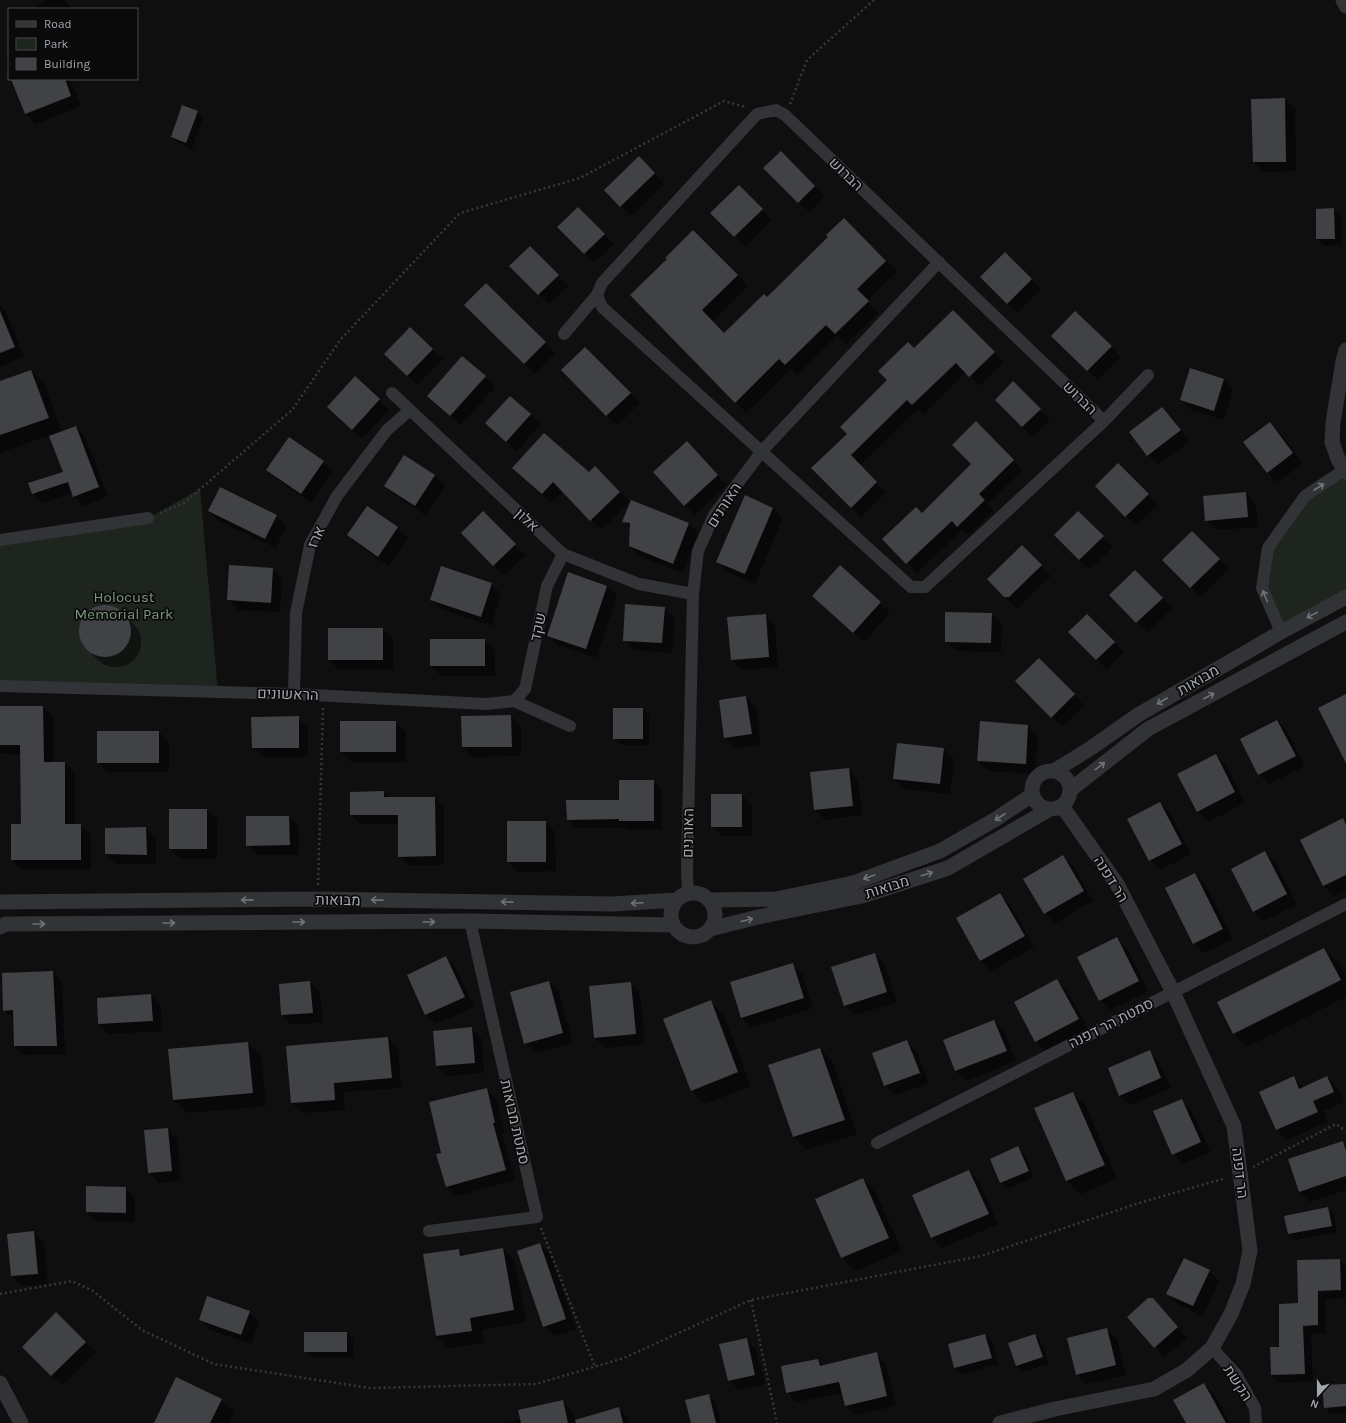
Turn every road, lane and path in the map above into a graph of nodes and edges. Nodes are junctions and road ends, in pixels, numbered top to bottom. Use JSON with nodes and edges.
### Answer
{"nodes":[{"id":1,"x":874,"y":0,"type":"edge"},
{"id":2,"x":1343,"y":0,"type":"edge"},
{"id":3,"x":1346,"y":6,"type":"edge"},
{"id":4,"x":766,"y":112,"type":"junction"},
{"id":5,"x":785,"y":116,"type":"junction"},
{"id":6,"x":938,"y":262,"type":"junction"},
{"id":7,"x":597,"y":295,"type":"junction"},
{"id":8,"x":564,"y":334,"type":"dead end"},
{"id":9,"x":1346,"y":350,"type":"edge"},
{"id":10,"x":1148,"y":375,"type":"dead end"},
{"id":11,"x":392,"y":393,"type":"dead end"},
{"id":12,"x":410,"y":410,"type":"junction"},
{"id":13,"x":1104,"y":421,"type":"junction"},
{"id":14,"x":762,"y":451,"type":"junction"},
{"id":15,"x":1345,"y":471,"type":"edge"},
{"id":16,"x":148,"y":518,"type":"joint"},
{"id":17,"x":0,"y":540,"type":"edge"},
{"id":18,"x":563,"y":554,"type":"junction"},
{"id":19,"x":693,"y":594,"type":"junction"},
{"id":20,"x":1346,"y":597,"type":"edge"},
{"id":21,"x":1346,"y":622,"type":"edge"},
{"id":22,"x":1281,"y":632,"type":"junction"},
{"id":23,"x":0,"y":686,"type":"edge"},
{"id":24,"x":294,"y":694,"type":"junction"},
{"id":25,"x":324,"y":695,"type":"junction"},
{"id":26,"x":514,"y":701,"type":"junction"},
{"id":27,"x":570,"y":726,"type":"dead end"},
{"id":28,"x":1054,"y":772,"type":"junction"},
{"id":29,"x":1070,"y":790,"type":"junction"},
{"id":30,"x":1032,"y":795,"type":"junction"},
{"id":31,"x":1056,"y":808,"type":"junction"},
{"id":32,"x":682,"y":897,"type":"junction"},
{"id":33,"x":317,"y":899,"type":"junction"},
{"id":34,"x":709,"y":900,"type":"junction"},
{"id":35,"x":0,"y":902,"type":"edge"},
{"id":36,"x":1346,"y":904,"type":"edge"},
{"id":37,"x":470,"y":921,"type":"junction"},
{"id":38,"x":673,"y":925,"type":"junction"},
{"id":39,"x":0,"y":927,"type":"edge"},
{"id":40,"x":710,"y":930,"type":"junction"},
{"id":41,"x":1173,"y":992,"type":"junction"},
{"id":42,"x":1346,"y":1131,"type":"edge"},
{"id":43,"x":877,"y":1143,"type":"dead end"},
{"id":44,"x":1240,"y":1174,"type":"junction"},
{"id":45,"x":537,"y":1217,"type":"junction"},
{"id":46,"x":429,"y":1231,"type":"dead end"},
{"id":47,"x":0,"y":1294,"type":"edge"},
{"id":48,"x":751,"y":1300,"type":"junction"},
{"id":49,"x":1212,"y":1348,"type":"junction"},
{"id":50,"x":595,"y":1367,"type":"junction"},
{"id":51,"x":0,"y":1383,"type":"edge"},
{"id":52,"x":22,"y":1423,"type":"edge"},
{"id":53,"x":776,"y":1423,"type":"edge"},
{"id":54,"x":1000,"y":1423,"type":"edge"},
{"id":55,"x":1256,"y":1423,"type":"edge"}],
"edges":[{"from":1,"to":5,"type":"path"},
{"from":2,"to":3,"type":"street"},
{"from":4,"to":5,"type":"street"},
{"from":4,"to":7,"type":"street"},
{"from":4,"to":16,"type":"path"},
{"from":5,"to":6,"type":"street","name":"הברוש"},
{"from":6,"to":13,"type":"street","name":"הברוש"},
{"from":6,"to":14,"type":"street","name":"האורנים"},
{"from":7,"to":8,"type":"street"},
{"from":7,"to":14,"type":"street","name":"הברוש"},
{"from":9,"to":15,"type":"street"},
{"from":10,"to":13,"type":"street","name":"הברוש"},
{"from":11,"to":12,"type":"street","name":"אלון"},
{"from":12,"to":18,"type":"street","name":"אלון"},
{"from":12,"to":24,"type":"street","name":"ארז"},
{"from":13,"to":14,"type":"street","name":"הברוש"},
{"from":14,"to":19,"type":"street","name":"האורנים"},
{"from":22,"to":15,"type":"street","one_way":true},
{"from":16,"to":17,"type":"street"},
{"from":18,"to":19,"type":"street","name":"אלון"},
{"from":18,"to":26,"type":"street","name":"שקד"},
{"from":19,"to":32,"type":"street","name":"האורנים"},
{"from":20,"to":22,"type":"street","name":"מבואות","one_way":true},
{"from":29,"to":21,"type":"street","name":"מבואות","one_way":true},
{"from":22,"to":28,"type":"street","name":"מבואות","one_way":true},
{"from":23,"to":24,"type":"street","name":"הראשונים"},
{"from":24,"to":25,"type":"street","name":"הראשונים"},
{"from":25,"to":26,"type":"street","name":"הראשונים"},
{"from":25,"to":33,"type":"path"},
{"from":26,"to":27,"type":"street"},
{"from":28,"to":29,"type":"street"},
{"from":28,"to":30,"type":"street"},
{"from":29,"to":31,"type":"street"},
{"from":30,"to":31,"type":"street"},
{"from":30,"to":34,"type":"street","name":"מבואות","one_way":true},
{"from":40,"to":31,"type":"street","name":"מבואות","one_way":true},
{"from":31,"to":41,"type":"street","name":"הר דפנה"},
{"from":32,"to":33,"type":"street","name":"מבואות","one_way":true},
{"from":32,"to":34,"type":"street"},
{"from":32,"to":38,"type":"street"},
{"from":33,"to":35,"type":"street","name":"מבואות","one_way":true},
{"from":34,"to":40,"type":"street"},
{"from":36,"to":41,"type":"street","name":"סמטת הר דפנה"},
{"from":37,"to":38,"type":"street","name":"מבואות"},
{"from":39,"to":37,"type":"street","name":"מבואות","one_way":true},
{"from":37,"to":45,"type":"street","name":"סמטת מבואות"},
{"from":38,"to":40,"type":"street"},
{"from":41,"to":43,"type":"street","name":"סמטת הר דפנה"},
{"from":41,"to":44,"type":"street","name":"הר דפנה"},
{"from":42,"to":44,"type":"path"},
{"from":44,"to":48,"type":"path"},
{"from":44,"to":49,"type":"street","name":"הר דפנה"},
{"from":45,"to":46,"type":"street"},
{"from":45,"to":50,"type":"path"},
{"from":47,"to":50,"type":"path"},
{"from":48,"to":50,"type":"path"},
{"from":48,"to":53,"type":"path"},
{"from":49,"to":54,"type":"street","name":"הר דפנה"},
{"from":49,"to":55,"type":"street","name":"הקשת"},
{"from":51,"to":52,"type":"street"}]}
